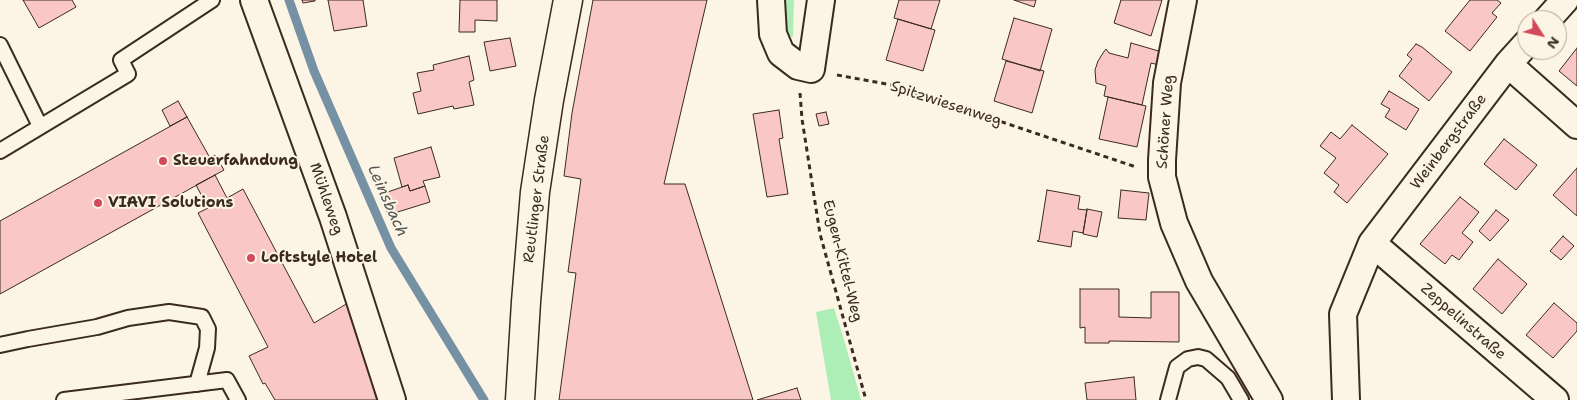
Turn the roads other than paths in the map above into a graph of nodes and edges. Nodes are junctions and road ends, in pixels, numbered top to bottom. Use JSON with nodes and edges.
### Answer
{"nodes":[{"id":1,"x":212,"y":0,"type":"edge"},
{"id":2,"x":254,"y":0,"type":"edge"},
{"id":3,"x":568,"y":0,"type":"edge"},
{"id":4,"x":771,"y":0,"type":"edge"},
{"id":5,"x":821,"y":0,"type":"edge"},
{"id":6,"x":1183,"y":0,"type":"edge"},
{"id":7,"x":1565,"y":0,"type":"edge"},
{"id":8,"x":1556,"y":10,"type":"edge"},
{"id":9,"x":0,"y":45,"type":"edge"},
{"id":10,"x":1517,"y":54,"type":"edge"},
{"id":11,"x":1508,"y":64,"type":"junction"},
{"id":12,"x":1577,"y":125,"type":"edge"},
{"id":13,"x":40,"y":126,"type":"junction"},
{"id":14,"x":0,"y":151,"type":"edge"},
{"id":15,"x":1372,"y":243,"type":"junction"},
{"id":16,"x":0,"y":345,"type":"edge"},
{"id":17,"x":197,"y":384,"type":"junction"},
{"id":18,"x":64,"y":400,"type":"edge"},
{"id":19,"x":238,"y":400,"type":"edge"},
{"id":20,"x":392,"y":400,"type":"edge"},
{"id":21,"x":520,"y":400,"type":"edge"},
{"id":22,"x":1168,"y":400,"type":"edge"},
{"id":23,"x":1241,"y":400,"type":"edge"},
{"id":24,"x":1269,"y":400,"type":"edge"},
{"id":25,"x":1346,"y":400,"type":"edge"},
{"id":26,"x":1555,"y":400,"type":"edge"}],
"edges":[{"from":1,"to":13,"type":"lane"},
{"from":2,"to":20,"type":"street","name":"Mühleweg"},
{"from":3,"to":21,"type":"main road","name":"Reutlinger Straße"},
{"from":4,"to":5,"type":"street"},
{"from":6,"to":24,"type":"street","name":"Schöner Weg"},
{"from":7,"to":8,"type":"street"},
{"from":9,"to":13,"type":"lane"},
{"from":10,"to":11,"type":"street","name":"Weinbergstraße"},
{"from":11,"to":12,"type":"street"},
{"from":11,"to":15,"type":"street","name":"Weinbergstraße"},
{"from":13,"to":14,"type":"lane"},
{"from":15,"to":25,"type":"street","name":"Weinbergstraße"},
{"from":15,"to":26,"type":"street","name":"Zeppelinstraße"},
{"from":16,"to":17,"type":"lane"},
{"from":17,"to":18,"type":"lane"},
{"from":17,"to":19,"type":"lane"},
{"from":22,"to":23,"type":"lane"}]}
